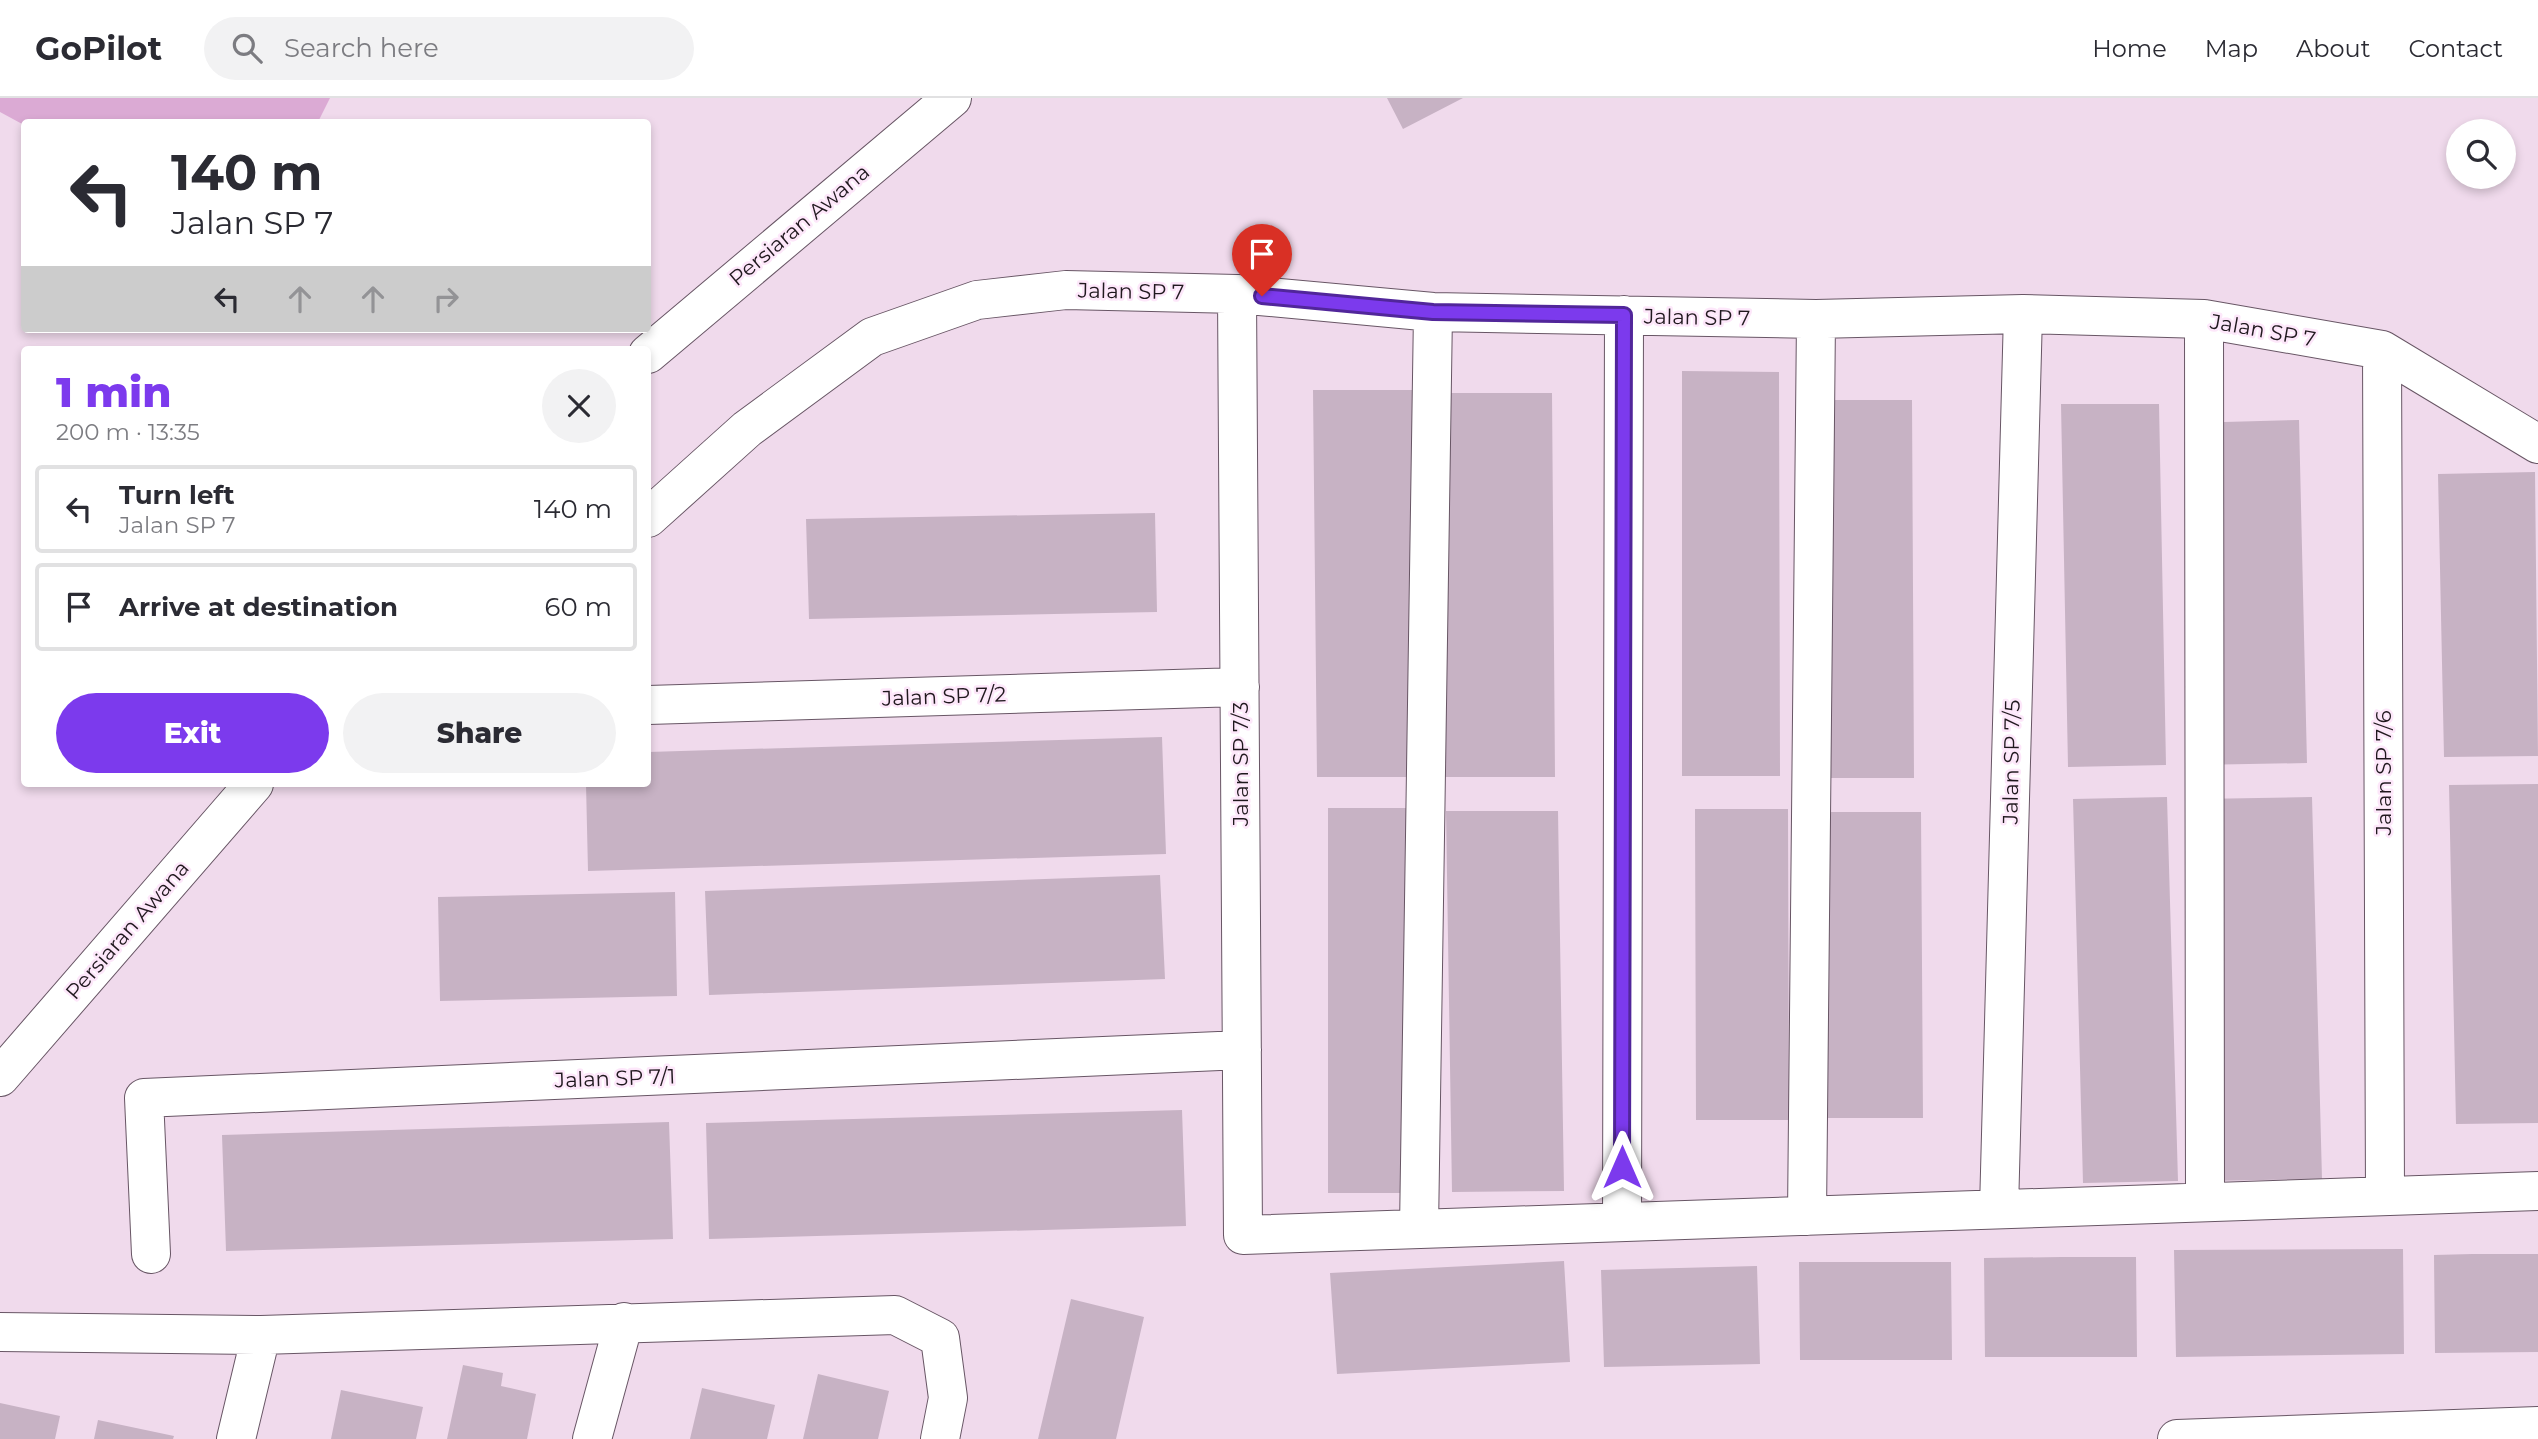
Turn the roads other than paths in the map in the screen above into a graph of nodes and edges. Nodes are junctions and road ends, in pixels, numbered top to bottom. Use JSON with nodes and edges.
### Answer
{"nodes":[{"id":1,"x":934,"y":102,"type":"edge"},
{"id":2,"x":1237,"y":294,"type":"junction"},
{"id":3,"x":1433,"y":312,"type":"junction"},
{"id":4,"x":2023,"y":314,"type":"junction"},
{"id":5,"x":1624,"y":315,"type":"junction"},
{"id":6,"x":1816,"y":319,"type":"junction"},
{"id":7,"x":2204,"y":319,"type":"junction"},
{"id":8,"x":2382,"y":350,"type":"junction"},
{"id":9,"x":651,"y":351,"type":"edge"},
{"id":10,"x":2538,"y":444,"type":"edge"},
{"id":11,"x":651,"y":514,"type":"edge"},
{"id":12,"x":1240,"y":687,"type":"junction"},
{"id":13,"x":651,"y":705,"type":"edge"},
{"id":14,"x":251,"y":787,"type":"edge"},
{"id":15,"x":1242,"y":1050,"type":"junction"},
{"id":16,"x":0,"y":1077,"type":"edge"},
{"id":17,"x":2538,"y":1191,"type":"edge"},
{"id":18,"x":2385,"y":1196,"type":"junction"},
{"id":19,"x":2205,"y":1202,"type":"junction"},
{"id":20,"x":1999,"y":1209,"type":"junction"},
{"id":21,"x":1807,"y":1216,"type":"junction"},
{"id":22,"x":1622,"y":1222,"type":"junction"},
{"id":23,"x":1419,"y":1229,"type":"junction"},
{"id":24,"x":151,"y":1254,"type":"dead end"},
{"id":25,"x":624,"y":1322,"type":"junction"},
{"id":26,"x":0,"y":1332,"type":"edge"},
{"id":27,"x":261,"y":1335,"type":"junction"},
{"id":28,"x":2538,"y":1426,"type":"edge"},
{"id":29,"x":236,"y":1439,"type":"edge"},
{"id":30,"x":592,"y":1439,"type":"edge"},
{"id":31,"x":940,"y":1439,"type":"edge"},
{"id":32,"x":2177,"y":1439,"type":"edge"}],
"edges":[{"from":1,"to":9,"type":"street","name":"Persiaran Awana"},
{"from":2,"to":3,"type":"street","name":"Jalan SP 7"},
{"from":2,"to":11,"type":"street","name":"Jalan SP 7"},
{"from":2,"to":12,"type":"street","name":"Jalan SP 7/3"},
{"from":3,"to":5,"type":"street","name":"Jalan SP 7"},
{"from":3,"to":23,"type":"street"},
{"from":4,"to":6,"type":"street","name":"Jalan SP 7"},
{"from":4,"to":7,"type":"street","name":"Jalan SP 7"},
{"from":4,"to":20,"type":"street","name":"Jalan SP 7/5"},
{"from":5,"to":6,"type":"street","name":"Jalan SP 7"},
{"from":5,"to":22,"type":"street"},
{"from":6,"to":21,"type":"street"},
{"from":7,"to":8,"type":"street","name":"Jalan SP 7"},
{"from":7,"to":19,"type":"street"},
{"from":8,"to":10,"type":"street","name":"Jalan SP 7"},
{"from":8,"to":18,"type":"street","name":"Jalan SP 7/6"},
{"from":12,"to":13,"type":"street","name":"Jalan SP 7/2"},
{"from":12,"to":15,"type":"street","name":"Jalan SP 7/3"},
{"from":14,"to":16,"type":"street","name":"Persiaran Awana"},
{"from":15,"to":23,"type":"street","name":"Jalan SP 7/3"},
{"from":15,"to":24,"type":"street","name":"Jalan SP 7/1"},
{"from":17,"to":18,"type":"street"},
{"from":18,"to":19,"type":"street"},
{"from":19,"to":20,"type":"street"},
{"from":20,"to":21,"type":"street"},
{"from":21,"to":22,"type":"street"},
{"from":22,"to":23,"type":"street"},
{"from":25,"to":27,"type":"street"},
{"from":25,"to":30,"type":"street"},
{"from":25,"to":31,"type":"street"},
{"from":26,"to":27,"type":"street"},
{"from":27,"to":29,"type":"street"},
{"from":28,"to":32,"type":"street"}]}
